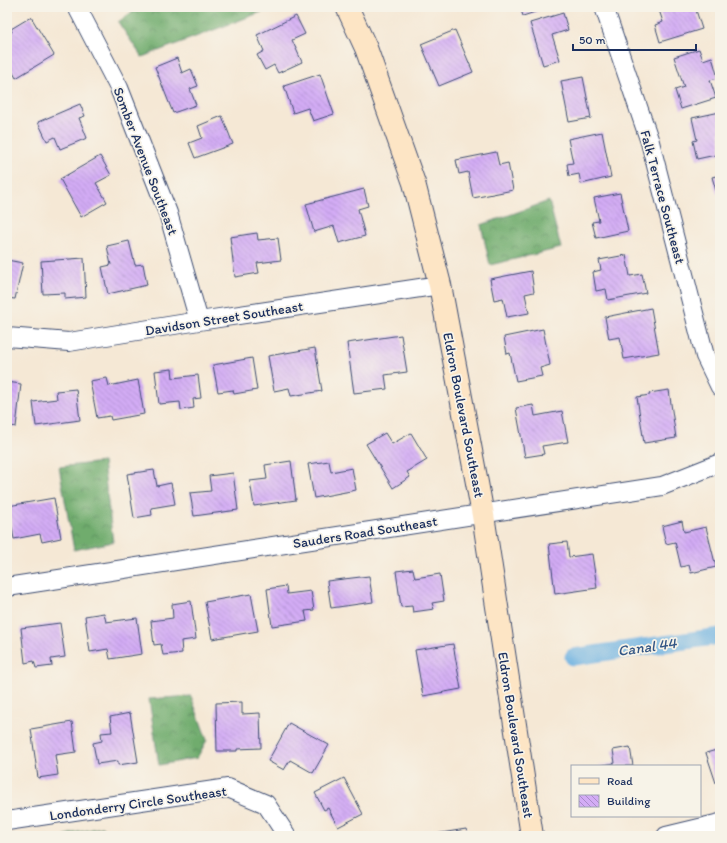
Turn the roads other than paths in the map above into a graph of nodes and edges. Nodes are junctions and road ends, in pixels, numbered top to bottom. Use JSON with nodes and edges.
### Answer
{"nodes":[{"id":1,"x":77,"y":7,"type":"edge"},
{"id":2,"x":347,"y":7,"type":"edge"},
{"id":3,"x":604,"y":7,"type":"edge"},
{"id":4,"x":440,"y":285,"type":"junction"},
{"id":5,"x":199,"y":321,"type":"junction"},
{"id":6,"x":7,"y":337,"type":"edge"},
{"id":7,"x":720,"y":387,"type":"edge"},
{"id":8,"x":720,"y":463,"type":"edge"},
{"id":9,"x":483,"y":515,"type":"junction"},
{"id":10,"x":7,"y":587,"type":"edge"},
{"id":11,"x":7,"y":821,"type":"edge"},
{"id":12,"x":720,"y":823,"type":"edge"},
{"id":13,"x":287,"y":836,"type":"edge"},
{"id":14,"x":532,"y":836,"type":"edge"},
{"id":15,"x":666,"y":836,"type":"edge"}],
"edges":[{"from":1,"to":5,"type":"street","name":"Somber Avenue Southeast"},
{"from":2,"to":4,"type":"street","name":"Eldron Boulevard Southeast"},
{"from":3,"to":7,"type":"street","name":"Falk Terrace Southeast"},
{"from":4,"to":5,"type":"street","name":"Davidson Street Southeast"},
{"from":4,"to":9,"type":"street","name":"Eldron Boulevard Southeast"},
{"from":5,"to":6,"type":"street","name":"Davidson Street Southeast"},
{"from":8,"to":9,"type":"street","name":"Sauders Road Southeast"},
{"from":9,"to":10,"type":"street","name":"Sauders Road Southeast"},
{"from":9,"to":14,"type":"street","name":"Eldron Boulevard Southeast"},
{"from":11,"to":13,"type":"street","name":"Londonderry Circle Southeast"},
{"from":12,"to":15,"type":"street"}]}
